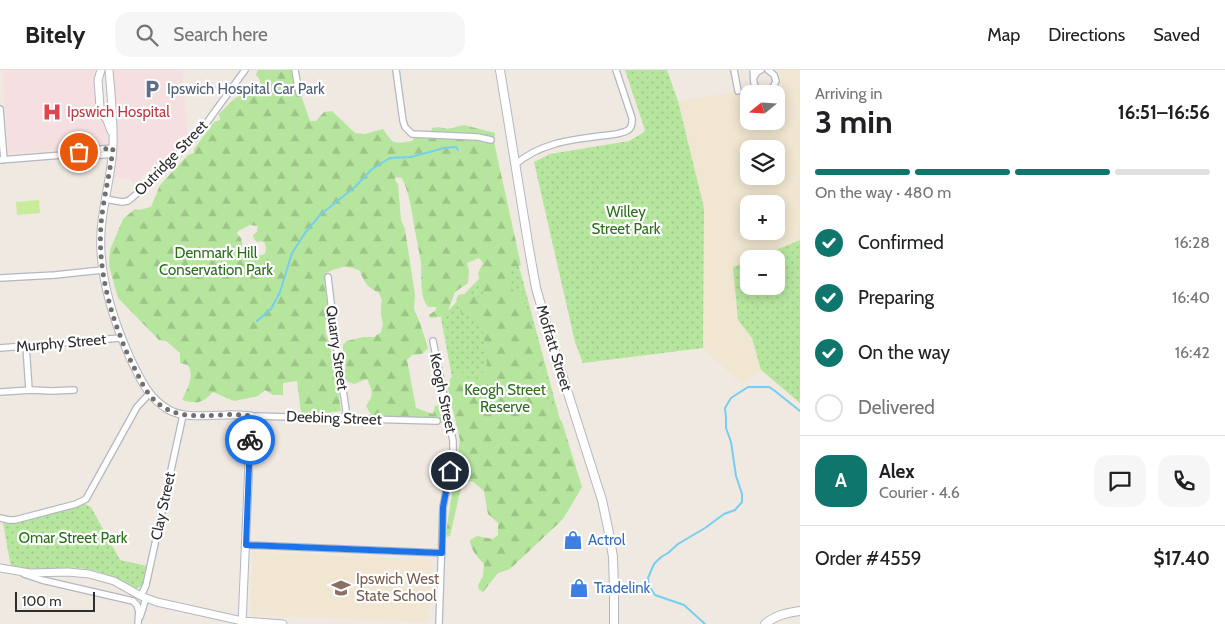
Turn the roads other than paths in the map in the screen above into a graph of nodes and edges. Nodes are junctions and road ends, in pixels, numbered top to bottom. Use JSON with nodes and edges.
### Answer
{"nodes":[{"id":1,"x":245,"y":70,"type":"edge"},
{"id":2,"x":295,"y":70,"type":"edge"},
{"id":3,"x":396,"y":70,"type":"edge"},
{"id":4,"x":500,"y":70,"type":"edge"},
{"id":5,"x":616,"y":70,"type":"edge"},
{"id":6,"x":734,"y":70,"type":"edge"},
{"id":7,"x":753,"y":70,"type":"edge"},
{"id":8,"x":761,"y":70,"type":"edge"},
{"id":9,"x":768,"y":70,"type":"edge"},
{"id":10,"x":109,"y":71,"type":"edge"},
{"id":11,"x":100,"y":73,"type":"edge"},
{"id":12,"x":754,"y":77,"type":"junction"},
{"id":13,"x":738,"y":91,"type":"dead end"},
{"id":14,"x":299,"y":93,"type":"dead end"},
{"id":15,"x":112,"y":103,"type":"junction"},
{"id":16,"x":0,"y":109,"type":"edge"},
{"id":17,"x":100,"y":110,"type":"junction"},
{"id":18,"x":113,"y":136,"type":"junction"},
{"id":19,"x":491,"y":140,"type":"dead end"},
{"id":20,"x":112,"y":151,"type":"junction"},
{"id":21,"x":2,"y":160,"type":"edge"},
{"id":22,"x":515,"y":165,"type":"junction"},
{"id":23,"x":105,"y":199,"type":"junction"},
{"id":24,"x":102,"y":270,"type":"junction"},
{"id":25,"x":328,"y":277,"type":"dead end"},
{"id":26,"x":0,"y":278,"type":"edge"},
{"id":27,"x":121,"y":338,"type":"junction"},
{"id":28,"x":433,"y":341,"type":"dead end"},
{"id":29,"x":26,"y":346,"type":"junction"},
{"id":30,"x":0,"y":348,"type":"edge"},
{"id":31,"x":30,"y":390,"type":"junction"},
{"id":32,"x":74,"y":390,"type":"dead end"},
{"id":33,"x":0,"y":392,"type":"edge"},
{"id":34,"x":149,"y":394,"type":"junction"},
{"id":35,"x":183,"y":415,"type":"junction"},
{"id":36,"x":252,"y":416,"type":"junction"},
{"id":37,"x":345,"y":419,"type":"junction"},
{"id":38,"x":437,"y":421,"type":"dead end"},
{"id":39,"x":0,"y":518,"type":"edge"},
{"id":40,"x":246,"y":545,"type":"junction"},
{"id":41,"x":442,"y":553,"type":"junction"},
{"id":42,"x":0,"y":568,"type":"edge"},
{"id":43,"x":14,"y":571,"type":"junction"},
{"id":44,"x":143,"y":596,"type":"junction"},
{"id":45,"x":800,"y":611,"type":"edge"},
{"id":46,"x":138,"y":618,"type":"edge"},
{"id":47,"x":242,"y":623,"type":"edge"},
{"id":48,"x":283,"y":624,"type":"edge"},
{"id":49,"x":439,"y":624,"type":"edge"},
{"id":50,"x":614,"y":624,"type":"edge"},
{"id":51,"x":765,"y":624,"type":"edge"}],
"edges":[{"from":1,"to":23,"type":"street","name":"Outridge Street"},
{"from":2,"to":14,"type":"street"},
{"from":3,"to":19,"type":"street"},
{"from":4,"to":22,"type":"main road","name":"Moffatt Street"},
{"from":5,"to":22,"type":"street"},
{"from":6,"to":13,"type":"street"},
{"from":7,"to":12,"type":"street"},
{"from":8,"to":12,"type":"street"},
{"from":9,"to":12,"type":"street"},
{"from":10,"to":11,"type":"street"},
{"from":10,"to":15,"type":"street"},
{"from":11,"to":17,"type":"street"},
{"from":15,"to":17,"type":"street"},
{"from":15,"to":18,"type":"street"},
{"from":16,"to":21,"type":"street"},
{"from":17,"to":18,"type":"street"},
{"from":18,"to":20,"type":"street"},
{"from":20,"to":21,"type":"street"},
{"from":20,"to":23,"type":"street"},
{"from":22,"to":50,"type":"main road","name":"Moffatt Street"},
{"from":23,"to":24,"type":"street"},
{"from":24,"to":26,"type":"street"},
{"from":24,"to":27,"type":"street"},
{"from":25,"to":37,"type":"street","name":"Quarry Street"},
{"from":27,"to":29,"type":"street","name":"Murphy Street"},
{"from":27,"to":34,"type":"street"},
{"from":28,"to":41,"type":"street","name":"Keogh Street"},
{"from":29,"to":30,"type":"street","name":"Murphy Street"},
{"from":29,"to":31,"type":"street"},
{"from":31,"to":32,"type":"street"},
{"from":31,"to":33,"type":"street"},
{"from":34,"to":35,"type":"street","name":"Deebing Street"},
{"from":34,"to":39,"type":"street"},
{"from":35,"to":36,"type":"street","name":"Deebing Street"},
{"from":35,"to":44,"type":"street","name":"Clay Street"},
{"from":36,"to":37,"type":"street","name":"Deebing Street"},
{"from":36,"to":40,"type":"street"},
{"from":37,"to":38,"type":"street","name":"Deebing Street"},
{"from":40,"to":41,"type":"street"},
{"from":40,"to":47,"type":"street"},
{"from":41,"to":49,"type":"street","name":"Keogh Street"},
{"from":42,"to":43,"type":"street"},
{"from":43,"to":44,"type":"street"},
{"from":43,"to":46,"type":"street"},
{"from":44,"to":46,"type":"street","name":"Clay Street"},
{"from":44,"to":47,"type":"street"},
{"from":45,"to":51,"type":"main road"},
{"from":47,"to":48,"type":"street"}]}
